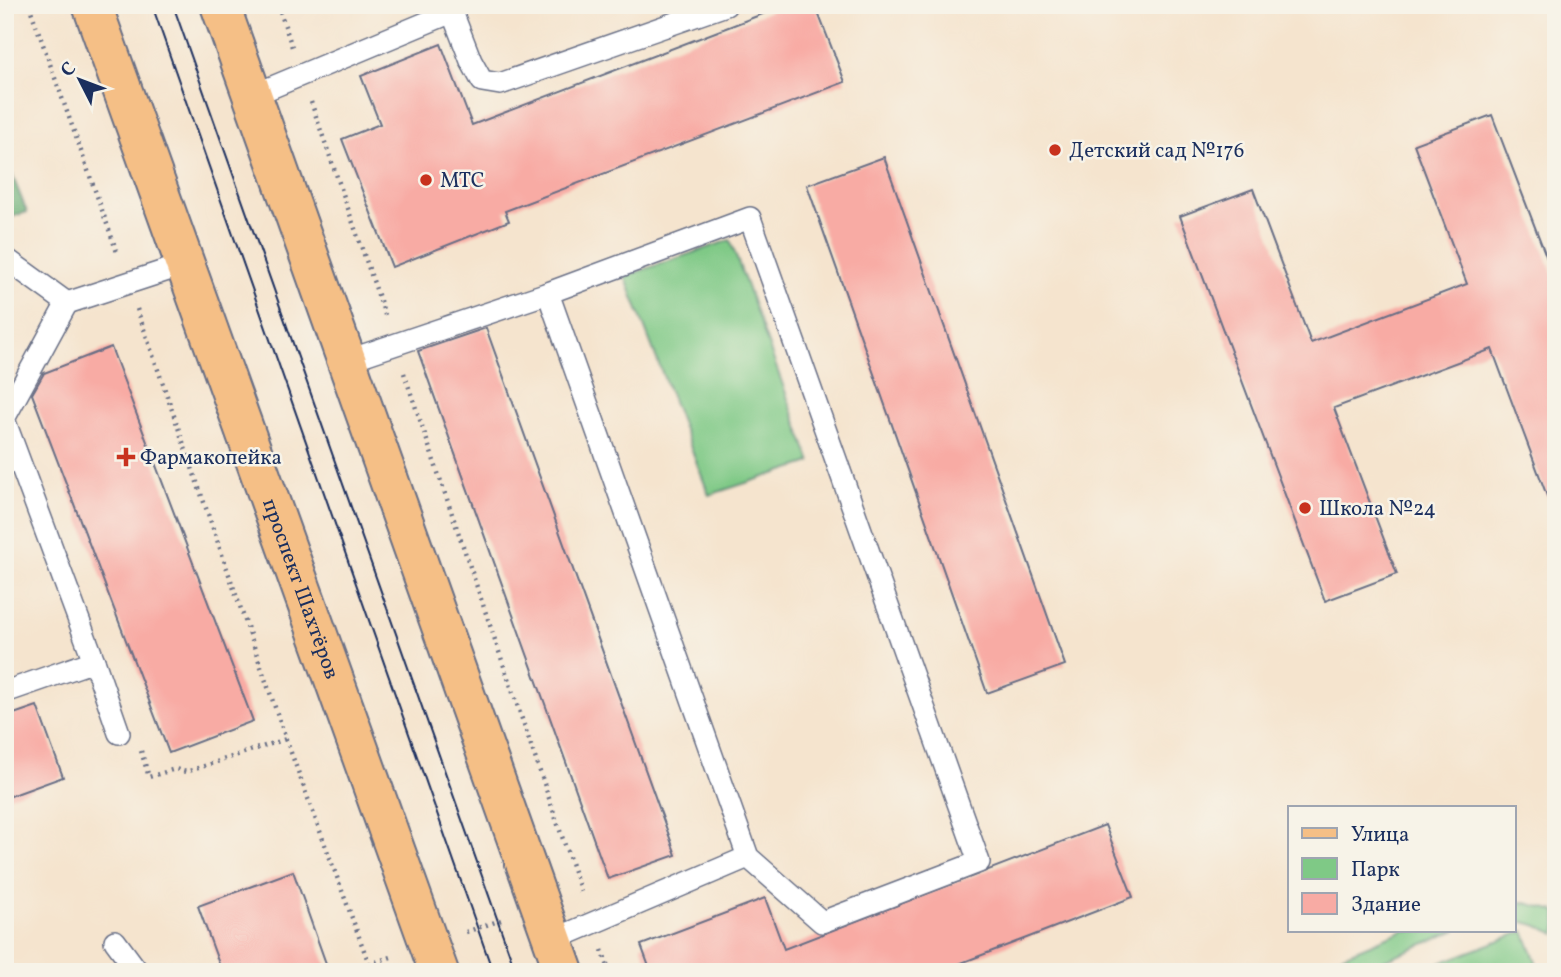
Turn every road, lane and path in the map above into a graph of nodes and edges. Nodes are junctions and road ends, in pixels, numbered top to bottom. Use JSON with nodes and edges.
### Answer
{"nodes":[{"id":1,"x":29,"y":5,"type":"edge"},
{"id":2,"x":92,"y":5,"type":"edge"},
{"id":3,"x":220,"y":5,"type":"edge"},
{"id":4,"x":278,"y":5,"type":"edge"},
{"id":5,"x":726,"y":5,"type":"edge"},
{"id":6,"x":451,"y":8,"type":"edge"},
{"id":7,"x":302,"y":74,"type":"junction"},
{"id":8,"x":251,"y":96,"type":"junction"},
{"id":9,"x":5,"y":258,"type":"edge"},
{"id":10,"x":186,"y":264,"type":"junction"},
{"id":11,"x":128,"y":283,"type":"junction"},
{"id":12,"x":548,"y":293,"type":"junction"},
{"id":13,"x":67,"y":303,"type":"junction"},
{"id":14,"x":395,"y":346,"type":"junction"},
{"id":15,"x":346,"y":361,"type":"junction"},
{"id":16,"x":5,"y":420,"type":"edge"},
{"id":17,"x":94,"y":662,"type":"junction"},
{"id":18,"x":5,"y":692,"type":"edge"},
{"id":19,"x":119,"y":733,"type":"joint"},
{"id":20,"x":286,"y":739,"type":"junction"},
{"id":21,"x":748,"y":858,"type":"junction"},
{"id":22,"x":582,"y":894,"type":"junction"},
{"id":23,"x":592,"y":923,"type":"junction"},
{"id":24,"x":553,"y":940,"type":"edge"},
{"id":25,"x":115,"y":941,"type":"dead end"},
{"id":26,"x":435,"y":958,"type":"edge"},
{"id":27,"x":369,"y":964,"type":"junction"},
{"id":28,"x":138,"y":972,"type":"edge"},
{"id":29,"x":372,"y":972,"type":"edge"},
{"id":30,"x":610,"y":972,"type":"edge"}],
"edges":[{"from":1,"to":11,"type":"path"},
{"from":2,"to":10,"type":"main road","name":"проспект Шахтёров"},
{"from":3,"to":8,"type":"main road"},
{"from":4,"to":7,"type":"path"},
{"from":5,"to":6,"type":"lane"},
{"from":6,"to":7,"type":"lane"},
{"from":7,"to":8,"type":"lane"},
{"from":7,"to":14,"type":"path"},
{"from":8,"to":15,"type":"main road"},
{"from":9,"to":13,"type":"lane"},
{"from":10,"to":11,"type":"lane"},
{"from":10,"to":26,"type":"main road","name":"проспект Шахтёров"},
{"from":11,"to":13,"type":"lane"},
{"from":11,"to":20,"type":"path"},
{"from":12,"to":14,"type":"lane"},
{"from":12,"to":21,"type":"lane"},
{"from":12,"to":21,"type":"lane"},
{"from":13,"to":16,"type":"lane"},
{"from":14,"to":15,"type":"lane"},
{"from":14,"to":22,"type":"path"},
{"from":15,"to":24,"type":"main road"},
{"from":16,"to":17,"type":"lane"},
{"from":17,"to":18,"type":"lane"},
{"from":17,"to":19,"type":"lane"},
{"from":19,"to":20,"type":"path"},
{"from":20,"to":27,"type":"path"},
{"from":21,"to":23,"type":"lane"},
{"from":22,"to":23,"type":"path"},
{"from":22,"to":24,"type":"path"},
{"from":23,"to":24,"type":"lane"},
{"from":23,"to":30,"type":"path"},
{"from":24,"to":26,"type":"path"},
{"from":25,"to":28,"type":"lane"},
{"from":26,"to":27,"type":"path"},
{"from":27,"to":29,"type":"path"}]}
